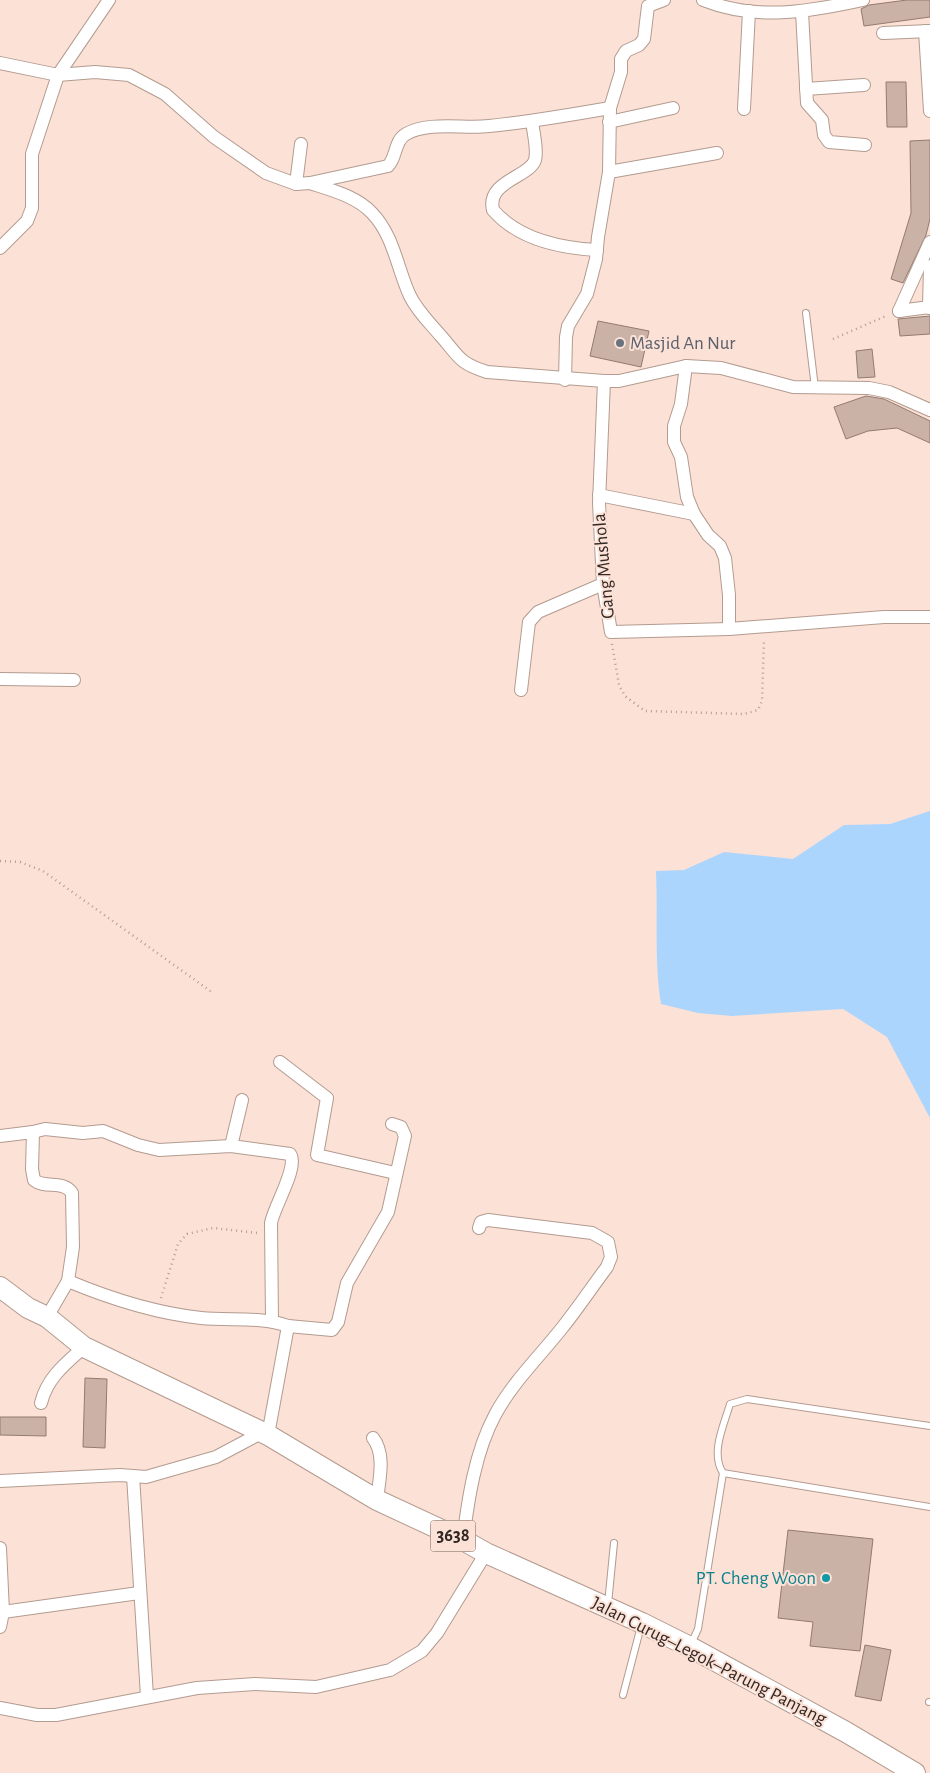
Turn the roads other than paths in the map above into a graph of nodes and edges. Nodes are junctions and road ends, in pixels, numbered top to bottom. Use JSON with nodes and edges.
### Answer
{"nodes":[{"id":1,"x":109,"y":0,"type":"edge"},
{"id":2,"x":664,"y":0,"type":"edge"},
{"id":3,"x":703,"y":0,"type":"edge"},
{"id":4,"x":854,"y":1,"type":"edge"},
{"id":5,"x":749,"y":11,"type":"junction"},
{"id":6,"x":802,"y":12,"type":"junction"},
{"id":7,"x":928,"y":31,"type":"edge"},
{"id":8,"x":882,"y":33,"type":"dead end"},
{"id":9,"x":0,"y":63,"type":"edge"},
{"id":10,"x":58,"y":75,"type":"junction"},
{"id":11,"x":864,"y":84,"type":"dead end"},
{"id":12,"x":806,"y":89,"type":"junction"},
{"id":13,"x":610,"y":108,"type":"junction"},
{"id":14,"x":673,"y":108,"type":"dead end"},
{"id":15,"x":744,"y":109,"type":"dead end"},
{"id":16,"x":930,"y":111,"type":"edge"},
{"id":17,"x":532,"y":121,"type":"junction"},
{"id":18,"x":609,"y":122,"type":"junction"},
{"id":19,"x":300,"y":144,"type":"dead end"},
{"id":20,"x":865,"y":145,"type":"dead end"},
{"id":21,"x":717,"y":153,"type":"dead end"},
{"id":22,"x":609,"y":172,"type":"junction"},
{"id":23,"x":310,"y":183,"type":"junction"},
{"id":24,"x":296,"y":184,"type":"junction"},
{"id":25,"x":930,"y":242,"type":"edge"},
{"id":26,"x":0,"y":248,"type":"edge"},
{"id":27,"x":597,"y":250,"type":"junction"},
{"id":28,"x":930,"y":266,"type":"edge"},
{"id":29,"x":930,"y":308,"type":"edge"},
{"id":30,"x":806,"y":312,"type":"dead end"},
{"id":31,"x":686,"y":366,"type":"junction"},
{"id":32,"x":565,"y":380,"type":"junction"},
{"id":33,"x":604,"y":381,"type":"junction"},
{"id":34,"x":815,"y":388,"type":"junction"},
{"id":35,"x":930,"y":410,"type":"edge"},
{"id":36,"x":599,"y":495,"type":"junction"},
{"id":37,"x":694,"y":514,"type":"junction"},
{"id":38,"x":603,"y":584,"type":"junction"},
{"id":39,"x":930,"y":617,"type":"edge"},
{"id":40,"x":729,"y":629,"type":"junction"},
{"id":41,"x":0,"y":679,"type":"edge"},
{"id":42,"x":74,"y":680,"type":"dead end"},
{"id":43,"x":521,"y":690,"type":"dead end"},
{"id":44,"x":280,"y":1062,"type":"dead end"},
{"id":45,"x":242,"y":1100,"type":"dead end"},
{"id":46,"x":392,"y":1124,"type":"dead end"},
{"id":47,"x":33,"y":1132,"type":"junction"},
{"id":48,"x":0,"y":1136,"type":"edge"},
{"id":49,"x":231,"y":1146,"type":"junction"},
{"id":50,"x":395,"y":1173,"type":"junction"},
{"id":51,"x":479,"y":1228,"type":"dead end"},
{"id":52,"x":68,"y":1281,"type":"junction"},
{"id":53,"x":0,"y":1286,"type":"edge"},
{"id":54,"x":47,"y":1317,"type":"junction"},
{"id":55,"x":272,"y":1320,"type":"junction"},
{"id":56,"x":288,"y":1326,"type":"junction"},
{"id":57,"x":84,"y":1347,"type":"junction"},
{"id":58,"x":41,"y":1404,"type":"dead end"},
{"id":59,"x":930,"y":1426,"type":"edge"},
{"id":60,"x":265,"y":1433,"type":"junction"},
{"id":61,"x":372,"y":1438,"type":"dead end"},
{"id":62,"x":723,"y":1473,"type":"junction"},
{"id":63,"x":133,"y":1476,"type":"junction"},
{"id":64,"x":0,"y":1481,"type":"edge"},
{"id":65,"x":377,"y":1500,"type":"junction"},
{"id":66,"x":930,"y":1507,"type":"edge"},
{"id":67,"x":463,"y":1540,"type":"junction"},
{"id":68,"x":614,"y":1543,"type":"dead end"},
{"id":69,"x":0,"y":1548,"type":"edge"},
{"id":70,"x":486,"y":1554,"type":"junction"},
{"id":71,"x":139,"y":1593,"type":"junction"},
{"id":72,"x":608,"y":1608,"type":"junction"},
{"id":73,"x":2,"y":1612,"type":"edge"},
{"id":74,"x":642,"y":1623,"type":"junction"},
{"id":75,"x":0,"y":1627,"type":"edge"},
{"id":76,"x":690,"y":1647,"type":"junction"},
{"id":77,"x":623,"y":1695,"type":"dead end"},
{"id":78,"x":147,"y":1696,"type":"junction"},
{"id":79,"x":0,"y":1708,"type":"edge"},
{"id":80,"x":915,"y":1773,"type":"edge"}],
"edges":[{"from":1,"to":10,"type":"street"},
{"from":2,"to":13,"type":"street"},
{"from":3,"to":5,"type":"street"},
{"from":4,"to":6,"type":"street"},
{"from":5,"to":6,"type":"street"},
{"from":5,"to":15,"type":"street"},
{"from":6,"to":12,"type":"street"},
{"from":7,"to":8,"type":"street"},
{"from":7,"to":16,"type":"street"},
{"from":9,"to":10,"type":"street"},
{"from":10,"to":24,"type":"street"},
{"from":10,"to":26,"type":"street"},
{"from":11,"to":12,"type":"street"},
{"from":12,"to":20,"type":"street"},
{"from":13,"to":17,"type":"street"},
{"from":13,"to":18,"type":"street"},
{"from":14,"to":18,"type":"street"},
{"from":17,"to":23,"type":"street"},
{"from":17,"to":27,"type":"street"},
{"from":18,"to":22,"type":"street"},
{"from":19,"to":24,"type":"street"},
{"from":21,"to":22,"type":"street"},
{"from":22,"to":27,"type":"street"},
{"from":23,"to":24,"type":"street"},
{"from":23,"to":32,"type":"street"},
{"from":25,"to":29,"type":"street"},
{"from":27,"to":32,"type":"street"},
{"from":28,"to":29,"type":"street"},
{"from":30,"to":34,"type":"lane"},
{"from":31,"to":33,"type":"street"},
{"from":31,"to":34,"type":"street"},
{"from":31,"to":37,"type":"street"},
{"from":32,"to":33,"type":"street"},
{"from":33,"to":36,"type":"street","name":"Gang Mushola"},
{"from":34,"to":35,"type":"street"},
{"from":36,"to":37,"type":"street"},
{"from":36,"to":38,"type":"street","name":"Gang Mushola"},
{"from":37,"to":40,"type":"street"},
{"from":38,"to":40,"type":"street","name":"Gang Mushola"},
{"from":38,"to":43,"type":"street"},
{"from":39,"to":40,"type":"street","name":"Gang Mushola"},
{"from":41,"to":42,"type":"street"},
{"from":44,"to":50,"type":"street"},
{"from":45,"to":49,"type":"street"},
{"from":46,"to":50,"type":"street"},
{"from":47,"to":48,"type":"street"},
{"from":47,"to":49,"type":"street"},
{"from":47,"to":52,"type":"street"},
{"from":49,"to":55,"type":"street"},
{"from":50,"to":56,"type":"street"},
{"from":51,"to":67,"type":"street"},
{"from":52,"to":54,"type":"street"},
{"from":52,"to":55,"type":"street"},
{"from":53,"to":54,"type":"main road","name":"Jalan Curug–Legok–Parung Panjang","number":"3638"},
{"from":54,"to":57,"type":"main road","name":"Jalan Curug–Legok–Parung Panjang","number":"3638"},
{"from":55,"to":56,"type":"street"},
{"from":56,"to":60,"type":"street"},
{"from":57,"to":58,"type":"street"},
{"from":57,"to":60,"type":"main road","name":"Jalan Curug–Legok–Parung Panjang","number":"3638"},
{"from":59,"to":62,"type":"lane"},
{"from":60,"to":63,"type":"street"},
{"from":60,"to":65,"type":"main road","name":"Jalan Curug–Legok–Parung Panjang","number":"3638"},
{"from":61,"to":65,"type":"street"},
{"from":62,"to":66,"type":"lane"},
{"from":62,"to":76,"type":"lane"},
{"from":63,"to":64,"type":"street"},
{"from":63,"to":71,"type":"street"},
{"from":65,"to":67,"type":"main road","name":"Jalan Curug–Legok–Parung Panjang","number":"3638"},
{"from":67,"to":70,"type":"main road","name":"Jalan Curug–Legok–Parung Panjang","number":"3638"},
{"from":68,"to":72,"type":"lane"},
{"from":69,"to":73,"type":"street"},
{"from":70,"to":72,"type":"main road","name":"Jalan Curug–Legok–Parung Panjang","number":"3638"},
{"from":70,"to":78,"type":"street"},
{"from":71,"to":73,"type":"street"},
{"from":71,"to":78,"type":"street"},
{"from":72,"to":74,"type":"main road","name":"Jalan Curug–Legok–Parung Panjang","number":"3638"},
{"from":73,"to":75,"type":"street"},
{"from":74,"to":76,"type":"main road","name":"Jalan Curug–Legok–Parung Panjang","number":"3638"},
{"from":74,"to":77,"type":"lane"},
{"from":76,"to":80,"type":"main road","name":"Jalan Curug–Legok–Parung Panjang","number":"3638"},
{"from":78,"to":79,"type":"street"}]}
